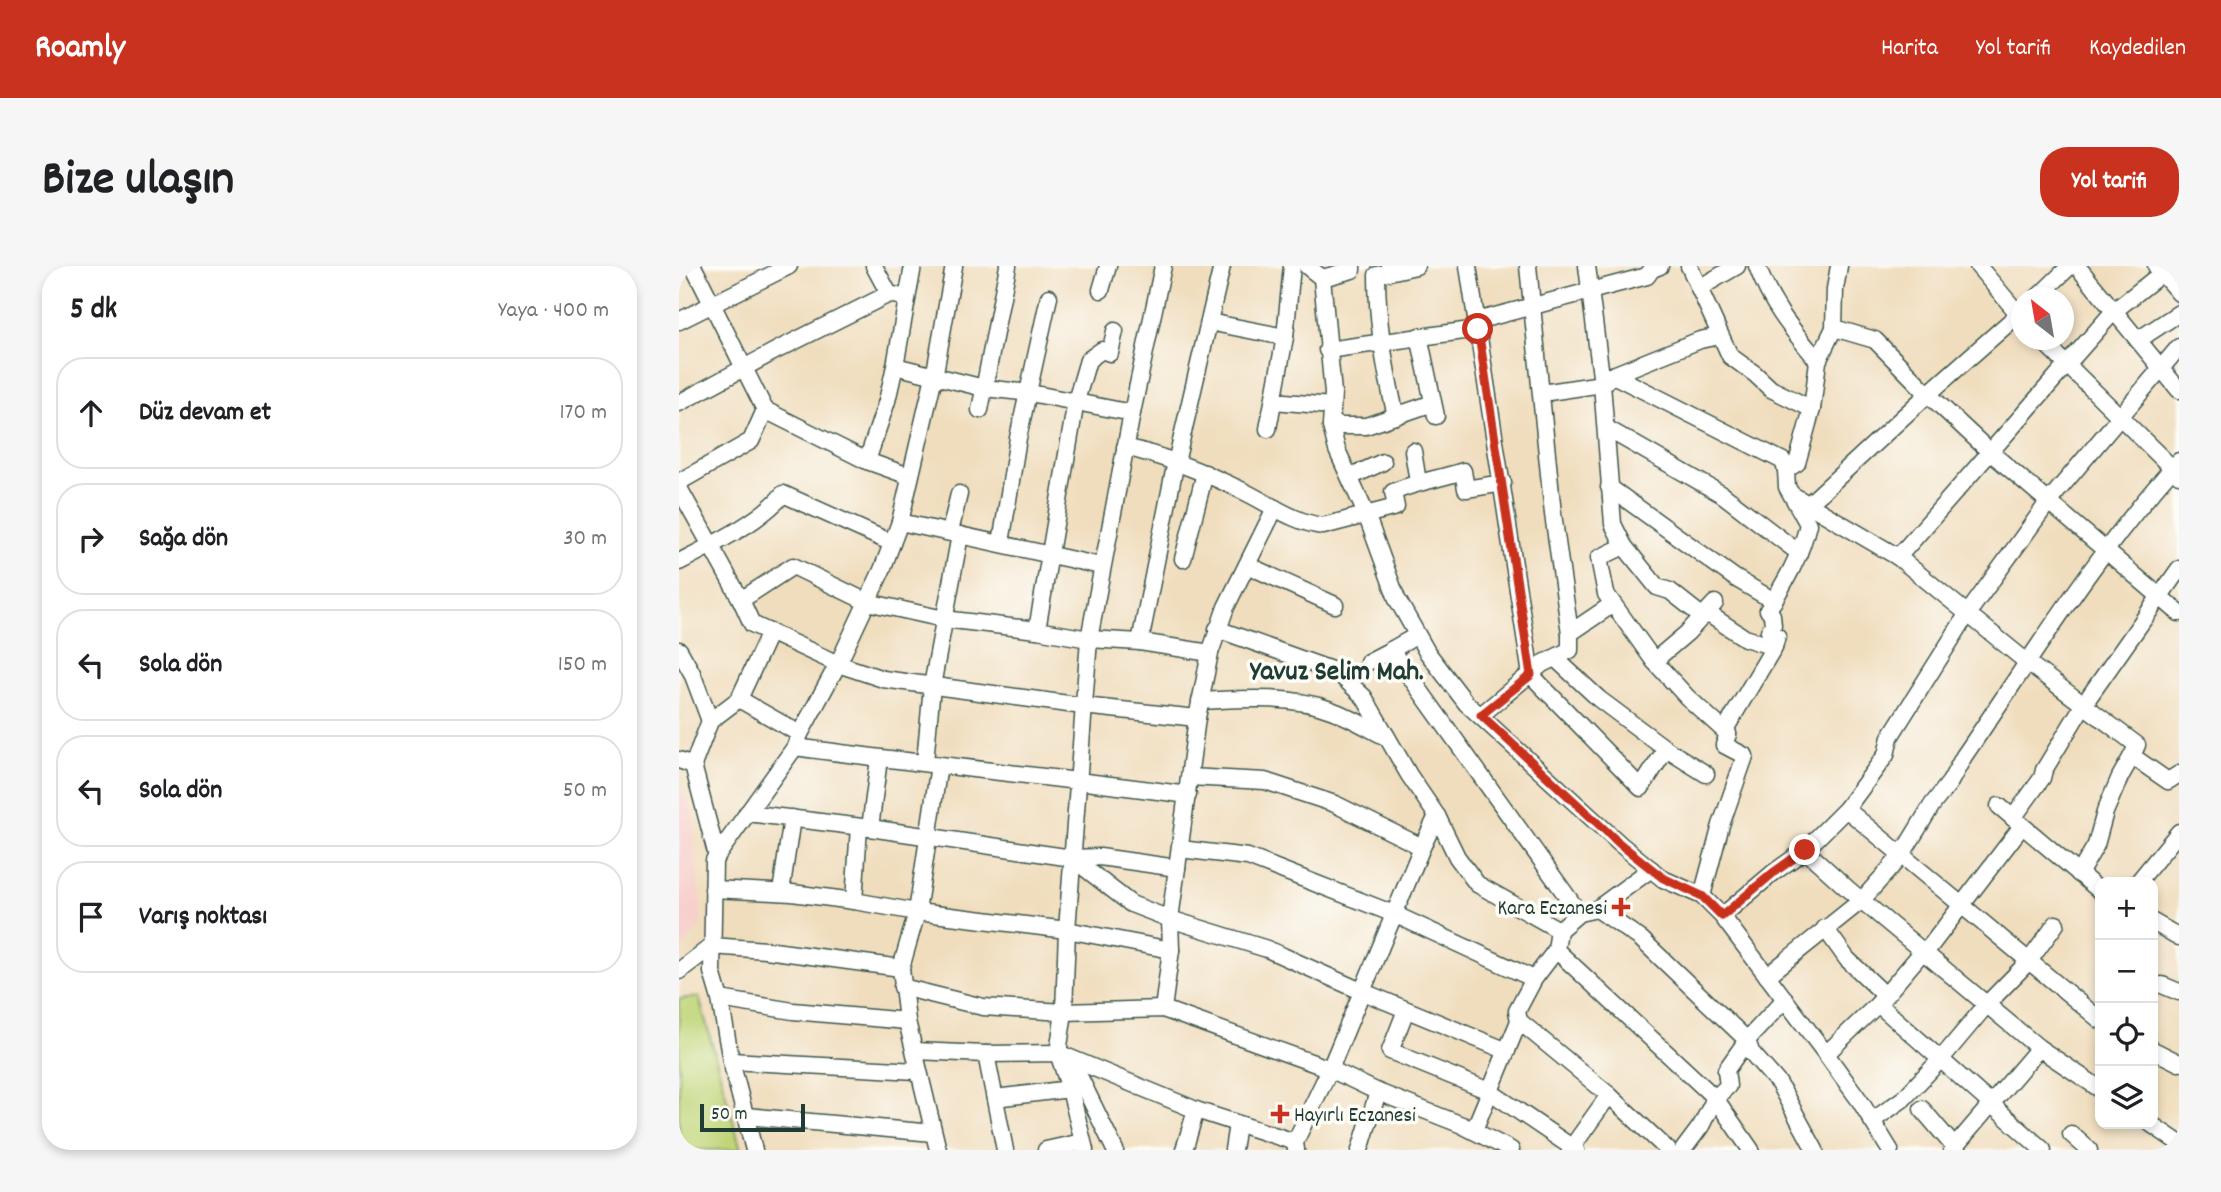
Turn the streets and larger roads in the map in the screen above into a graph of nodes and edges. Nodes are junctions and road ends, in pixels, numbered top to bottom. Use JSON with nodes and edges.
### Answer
{"nodes":[{"id":1,"x":693,"y":266,"type":"edge"},
{"id":2,"x":789,"y":266,"type":"edge"},
{"id":3,"x":874,"y":266,"type":"edge"},
{"id":4,"x":913,"y":266,"type":"edge"},
{"id":5,"x":954,"y":266,"type":"edge"},
{"id":6,"x":1008,"y":266,"type":"edge"},
{"id":7,"x":1108,"y":266,"type":"edge"},
{"id":8,"x":1163,"y":266,"type":"edge"},
{"id":9,"x":1222,"y":266,"type":"edge"},
{"id":10,"x":1302,"y":266,"type":"edge"},
{"id":11,"x":1352,"y":266,"type":"edge"},
{"id":12,"x":1416,"y":266,"type":"edge"},
{"id":13,"x":1468,"y":266,"type":"edge"},
{"id":14,"x":1528,"y":266,"type":"edge"},
{"id":15,"x":1587,"y":266,"type":"edge"},
{"id":16,"x":1660,"y":266,"type":"edge"},
{"id":17,"x":1689,"y":266,"type":"edge"},
{"id":18,"x":1737,"y":266,"type":"edge"},
{"id":19,"x":1757,"y":266,"type":"edge"},
{"id":20,"x":1839,"y":266,"type":"edge"},
{"id":21,"x":1979,"y":266,"type":"edge"},
{"id":22,"x":2070,"y":266,"type":"edge"},
{"id":23,"x":2077,"y":266,"type":"edge"},
{"id":24,"x":1389,"y":269,"type":"edge"},
{"id":25,"x":2159,"y":269,"type":"edge"},
{"id":26,"x":1322,"y":278,"type":"junction"},
{"id":27,"x":2048,"y":287,"type":"edge"},
{"id":28,"x":1699,"y":288,"type":"junction"},
{"id":29,"x":1101,"y":290,"type":"dead end"},
{"id":30,"x":1590,"y":292,"type":"junction"},
{"id":31,"x":889,"y":293,"type":"junction"},
{"id":32,"x":2179,"y":293,"type":"edge"},
{"id":33,"x":1049,"y":297,"type":"dead end"},
{"id":34,"x":907,"y":298,"type":"junction"},
{"id":35,"x":2011,"y":303,"type":"edge"},
{"id":36,"x":713,"y":304,"type":"junction"},
{"id":37,"x":1532,"y":305,"type":"junction"},
{"id":38,"x":2114,"y":311,"type":"junction"},
{"id":39,"x":2179,"y":313,"type":"edge"},
{"id":40,"x":679,"y":321,"type":"edge"},
{"id":41,"x":1209,"y":322,"type":"junction"},
{"id":42,"x":2011,"y":322,"type":"edge"},
{"id":43,"x":1477,"y":325,"type":"junction"},
{"id":44,"x":1834,"y":327,"type":"junction"},
{"id":45,"x":1115,"y":331,"type":"dead end"},
{"id":46,"x":1419,"y":336,"type":"junction"},
{"id":47,"x":1719,"y":336,"type":"junction"},
{"id":48,"x":1285,"y":337,"type":"junction"},
{"id":49,"x":2138,"y":340,"type":"junction"},
{"id":50,"x":1382,"y":344,"type":"junction"},
{"id":51,"x":2179,"y":347,"type":"edge"},
{"id":52,"x":1327,"y":350,"type":"junction"},
{"id":53,"x":2052,"y":350,"type":"edge"},
{"id":54,"x":1818,"y":361,"type":"junction"},
{"id":55,"x":2066,"y":365,"type":"junction"},
{"id":56,"x":895,"y":366,"type":"junction"},
{"id":57,"x":2161,"y":367,"type":"junction"},
{"id":58,"x":744,"y":369,"type":"junction"},
{"id":59,"x":934,"y":376,"type":"junction"},
{"id":60,"x":1607,"y":380,"type":"junction"},
{"id":61,"x":984,"y":388,"type":"junction"},
{"id":62,"x":2179,"y":390,"type":"edge"},
{"id":63,"x":1030,"y":393,"type":"junction"},
{"id":64,"x":1542,"y":393,"type":"junction"},
{"id":65,"x":1927,"y":394,"type":"junction"},
{"id":66,"x":1076,"y":401,"type":"junction"},
{"id":67,"x":1274,"y":401,"type":"junction"},
{"id":68,"x":679,"y":403,"type":"edge"},
{"id":69,"x":1331,"y":406,"type":"junction"},
{"id":70,"x":1812,"y":409,"type":"junction"},
{"id":71,"x":765,"y":410,"type":"junction"},
{"id":72,"x":980,"y":410,"type":"dead end"},
{"id":73,"x":1132,"y":413,"type":"junction"},
{"id":74,"x":1396,"y":416,"type":"junction"},
{"id":75,"x":2119,"y":416,"type":"junction"},
{"id":76,"x":1331,"y":426,"type":"junction"},
{"id":77,"x":1606,"y":428,"type":"junction"},
{"id":78,"x":1268,"y":429,"type":"dead end"},
{"id":79,"x":1125,"y":447,"type":"junction"},
{"id":80,"x":1413,"y":450,"type":"dead end"},
{"id":81,"x":1989,"y":451,"type":"junction"},
{"id":82,"x":867,"y":461,"type":"junction"},
{"id":83,"x":1177,"y":461,"type":"junction"},
{"id":84,"x":1383,"y":462,"type":"dead end"},
{"id":85,"x":2177,"y":468,"type":"edge"},
{"id":86,"x":1786,"y":470,"type":"junction"},
{"id":87,"x":1205,"y":473,"type":"junction"},
{"id":88,"x":909,"y":476,"type":"junction"},
{"id":89,"x":1350,"y":477,"type":"junction"},
{"id":90,"x":679,"y":482,"type":"edge"},
{"id":91,"x":1418,"y":482,"type":"junction"},
{"id":92,"x":1503,"y":483,"type":"junction"},
{"id":93,"x":1609,"y":487,"type":"junction"},
{"id":94,"x":679,"y":488,"type":"edge"},
{"id":95,"x":958,"y":494,"type":"dead end"},
{"id":96,"x":1793,"y":495,"type":"junction"},
{"id":97,"x":2049,"y":501,"type":"junction"},
{"id":98,"x":1809,"y":504,"type":"junction"},
{"id":99,"x":1275,"y":508,"type":"junction"},
{"id":100,"x":1366,"y":514,"type":"junction"},
{"id":101,"x":900,"y":522,"type":"junction"},
{"id":102,"x":955,"y":533,"type":"junction"},
{"id":103,"x":892,"y":543,"type":"junction"},
{"id":104,"x":1001,"y":543,"type":"junction"},
{"id":105,"x":710,"y":546,"type":"junction"},
{"id":106,"x":1624,"y":547,"type":"junction"},
{"id":107,"x":2105,"y":551,"type":"junction"},
{"id":108,"x":1049,"y":553,"type":"junction"},
{"id":109,"x":1799,"y":553,"type":"junction"},
{"id":110,"x":1898,"y":557,"type":"junction"},
{"id":111,"x":1183,"y":559,"type":"dead end"},
{"id":112,"x":679,"y":562,"type":"edge"},
{"id":113,"x":1247,"y":565,"type":"junction"},
{"id":114,"x":1101,"y":566,"type":"junction"},
{"id":115,"x":2179,"y":569,"type":"edge"},
{"id":116,"x":2158,"y":596,"type":"junction"},
{"id":117,"x":741,"y":600,"type":"junction"},
{"id":118,"x":1774,"y":601,"type":"junction"},
{"id":119,"x":867,"y":602,"type":"junction"},
{"id":120,"x":1613,"y":604,"type":"junction"},
{"id":121,"x":1335,"y":605,"type":"dead end"},
{"id":122,"x":1709,"y":611,"type":"junction"},
{"id":123,"x":2179,"y":613,"type":"edge"},
{"id":124,"x":1968,"y":614,"type":"junction"},
{"id":125,"x":944,"y":619,"type":"junction"},
{"id":126,"x":1217,"y":629,"type":"junction"},
{"id":127,"x":1037,"y":630,"type":"junction"},
{"id":128,"x":770,"y":632,"type":"junction"},
{"id":129,"x":1570,"y":633,"type":"junction"},
{"id":130,"x":1416,"y":636,"type":"junction"},
{"id":131,"x":1089,"y":639,"type":"junction"},
{"id":132,"x":1140,"y":642,"type":"junction"},
{"id":133,"x":1774,"y":647,"type":"junction"},
{"id":134,"x":679,"y":650,"type":"edge"},
{"id":135,"x":1391,"y":650,"type":"junction"},
{"id":136,"x":1210,"y":653,"type":"junction"},
{"id":137,"x":1555,"y":658,"type":"junction"},
{"id":138,"x":1654,"y":661,"type":"junction"},
{"id":139,"x":1368,"y":662,"type":"dead end"},
{"id":140,"x":2028,"y":663,"type":"junction"},
{"id":141,"x":838,"y":664,"type":"junction"},
{"id":142,"x":1531,"y":675,"type":"junction"},
{"id":143,"x":932,"y":686,"type":"junction"},
{"id":144,"x":739,"y":699,"type":"junction"},
{"id":145,"x":1200,"y":701,"type":"junction"},
{"id":146,"x":2084,"y":704,"type":"junction"},
{"id":147,"x":1083,"y":706,"type":"junction"},
{"id":148,"x":1481,"y":715,"type":"junction"},
{"id":149,"x":1197,"y":718,"type":"junction"},
{"id":150,"x":710,"y":721,"type":"junction"},
{"id":151,"x":1728,"y":734,"type":"junction"},
{"id":152,"x":1386,"y":737,"type":"junction"},
{"id":153,"x":798,"y":741,"type":"junction"},
{"id":154,"x":1666,"y":749,"type":"junction"},
{"id":155,"x":2132,"y":756,"type":"junction"},
{"id":156,"x":879,"y":759,"type":"junction"},
{"id":157,"x":686,"y":763,"type":"edge"},
{"id":158,"x":932,"y":764,"type":"junction"},
{"id":159,"x":1706,"y":774,"type":"dead end"},
{"id":160,"x":2179,"y":774,"type":"edge"},
{"id":161,"x":1189,"y":777,"type":"junction"},
{"id":162,"x":1079,"y":780,"type":"junction"},
{"id":163,"x":1188,"y":795,"type":"junction"},
{"id":164,"x":2000,"y":806,"type":"dead end"},
{"id":165,"x":1846,"y":809,"type":"junction"},
{"id":166,"x":747,"y":813,"type":"junction"},
{"id":167,"x":1437,"y":816,"type":"junction"},
{"id":168,"x":792,"y":818,"type":"junction"},
{"id":169,"x":2018,"y":822,"type":"junction"},
{"id":170,"x":865,"y":827,"type":"junction"},
{"id":171,"x":2179,"y":832,"type":"edge"},
{"id":172,"x":928,"y":837,"type":"junction"},
{"id":173,"x":1422,"y":847,"type":"junction"},
{"id":174,"x":1180,"y":849,"type":"junction"},
{"id":175,"x":1805,"y":850,"type":"junction"},
{"id":176,"x":717,"y":856,"type":"junction"},
{"id":177,"x":1901,"y":856,"type":"junction"},
{"id":178,"x":1072,"y":858,"type":"junction"},
{"id":179,"x":1177,"y":868,"type":"junction"},
{"id":180,"x":1651,"y":869,"type":"junction"},
{"id":181,"x":2079,"y":874,"type":"junction"},
{"id":182,"x":2142,"y":877,"type":"edge"},
{"id":183,"x":2095,"y":887,"type":"edge"},
{"id":184,"x":712,"y":889,"type":"junction"},
{"id":185,"x":781,"y":892,"type":"junction"},
{"id":186,"x":1702,"y":896,"type":"junction"},
{"id":187,"x":1862,"y":900,"type":"junction"},
{"id":188,"x":854,"y":901,"type":"junction"},
{"id":189,"x":1962,"y":905,"type":"junction"},
{"id":190,"x":1597,"y":909,"type":"junction"},
{"id":191,"x":917,"y":912,"type":"junction"},
{"id":192,"x":1394,"y":914,"type":"junction"},
{"id":193,"x":1579,"y":914,"type":"junction"},
{"id":194,"x":1722,"y":916,"type":"junction"},
{"id":195,"x":1170,"y":919,"type":"junction"},
{"id":196,"x":2056,"y":924,"type":"dead end"},
{"id":197,"x":2158,"y":925,"type":"edge"},
{"id":198,"x":1825,"y":928,"type":"junction"},
{"id":199,"x":1067,"y":930,"type":"junction"},
{"id":200,"x":1559,"y":930,"type":"junction"},
{"id":201,"x":2179,"y":937,"type":"edge"},
{"id":202,"x":712,"y":946,"type":"junction"},
{"id":203,"x":1171,"y":950,"type":"junction"},
{"id":204,"x":1556,"y":950,"type":"junction"},
{"id":205,"x":1924,"y":952,"type":"junction"},
{"id":206,"x":2029,"y":961,"type":"junction"},
{"id":207,"x":901,"y":968,"type":"junction"},
{"id":208,"x":679,"y":971,"type":"edge"},
{"id":209,"x":1767,"y":976,"type":"junction"},
{"id":210,"x":1534,"y":979,"type":"junction"},
{"id":211,"x":2162,"y":985,"type":"dead end"},
{"id":212,"x":902,"y":987,"type":"junction"},
{"id":213,"x":1361,"y":991,"type":"junction"},
{"id":214,"x":2179,"y":992,"type":"edge"},
{"id":215,"x":720,"y":999,"type":"junction"},
{"id":216,"x":1785,"y":999,"type":"junction"},
{"id":217,"x":1882,"y":1000,"type":"junction"},
{"id":218,"x":1988,"y":1003,"type":"junction"},
{"id":219,"x":1163,"y":1009,"type":"junction"},
{"id":220,"x":1406,"y":1010,"type":"junction"},
{"id":221,"x":1064,"y":1012,"type":"junction"},
{"id":222,"x":2095,"y":1016,"type":"edge"},
{"id":223,"x":907,"y":1021,"type":"junction"},
{"id":224,"x":1519,"y":1021,"type":"junction"},
{"id":225,"x":1747,"y":1040,"type":"junction"},
{"id":226,"x":2039,"y":1048,"type":"junction"},
{"id":227,"x":915,"y":1051,"type":"junction"},
{"id":228,"x":1507,"y":1051,"type":"junction"},
{"id":229,"x":2158,"y":1052,"type":"edge"},
{"id":230,"x":1058,"y":1053,"type":"junction"},
{"id":231,"x":986,"y":1054,"type":"junction"},
{"id":232,"x":1826,"y":1054,"type":"junction"},
{"id":233,"x":1941,"y":1059,"type":"junction"},
{"id":234,"x":731,"y":1061,"type":"junction"},
{"id":235,"x":2179,"y":1063,"type":"edge"},
{"id":236,"x":1330,"y":1069,"type":"junction"},
{"id":237,"x":917,"y":1071,"type":"junction"},
{"id":238,"x":2095,"y":1087,"type":"edge"},
{"id":239,"x":1070,"y":1089,"type":"junction"},
{"id":240,"x":1489,"y":1091,"type":"junction"},
{"id":241,"x":1378,"y":1092,"type":"junction"},
{"id":242,"x":1609,"y":1095,"type":"junction"},
{"id":243,"x":995,"y":1098,"type":"junction"},
{"id":244,"x":1715,"y":1098,"type":"junction"},
{"id":245,"x":1993,"y":1105,"type":"junction"},
{"id":246,"x":1922,"y":1109,"type":"dead end"},
{"id":247,"x":1196,"y":1110,"type":"junction"},
{"id":248,"x":745,"y":1116,"type":"junction"},
{"id":249,"x":1873,"y":1121,"type":"junction"},
{"id":250,"x":1237,"y":1124,"type":"junction"},
{"id":251,"x":2157,"y":1129,"type":"edge"},
{"id":252,"x":1474,"y":1130,"type":"junction"},
{"id":253,"x":933,"y":1133,"type":"junction"},
{"id":254,"x":2071,"y":1134,"type":"dead end"},
{"id":255,"x":2174,"y":1142,"type":"edge"},
{"id":256,"x":1084,"y":1146,"type":"edge"},
{"id":257,"x":1295,"y":1146,"type":"edge"},
{"id":258,"x":1503,"y":1148,"type":"edge"},
{"id":259,"x":1573,"y":1149,"type":"edge"},
{"id":260,"x":1955,"y":1149,"type":"edge"},
{"id":261,"x":754,"y":1150,"type":"edge"},
{"id":262,"x":938,"y":1150,"type":"edge"},
{"id":263,"x":1005,"y":1150,"type":"edge"},
{"id":264,"x":1046,"y":1150,"type":"edge"},
{"id":265,"x":1115,"y":1150,"type":"edge"},
{"id":266,"x":1184,"y":1150,"type":"edge"},
{"id":267,"x":1233,"y":1150,"type":"edge"},
{"id":268,"x":1360,"y":1150,"type":"edge"},
{"id":269,"x":1668,"y":1150,"type":"edge"},
{"id":270,"x":1683,"y":1150,"type":"edge"},
{"id":271,"x":1751,"y":1150,"type":"edge"},
{"id":272,"x":1815,"y":1150,"type":"edge"},
{"id":273,"x":1890,"y":1150,"type":"edge"},
{"id":274,"x":2043,"y":1150,"type":"edge"},
{"id":275,"x":2089,"y":1150,"type":"edge"}],
"edges":[{"from":1,"to":36,"type":"street"},
{"from":2,"to":36,"type":"street"},
{"from":3,"to":31,"type":"street"},
{"from":4,"to":34,"type":"street"},
{"from":5,"to":59,"type":"street"},
{"from":6,"to":61,"type":"street"},
{"from":7,"to":29,"type":"street"},
{"from":8,"to":73,"type":"street"},
{"from":9,"to":41,"type":"street"},
{"from":10,"to":26,"type":"street"},
{"from":10,"to":48,"type":"street"},
{"from":11,"to":26,"type":"street"},
{"from":12,"to":24,"type":"street"},
{"from":13,"to":43,"type":"street"},
{"from":14,"to":37,"type":"street"},
{"from":15,"to":30,"type":"street"},
{"from":16,"to":30,"type":"street"},
{"from":17,"to":28,"type":"street"},
{"from":18,"to":28,"type":"street"},
{"from":19,"to":54,"type":"street"},
{"from":20,"to":44,"type":"street"},
{"from":21,"to":35,"type":"street"},
{"from":22,"to":27,"type":"street"},
{"from":23,"to":38,"type":"street"},
{"from":24,"to":50,"type":"street"},
{"from":25,"to":32,"type":"street"},
{"from":25,"to":38,"type":"street"},
{"from":26,"to":52,"type":"street"},
{"from":28,"to":47,"type":"street"},
{"from":30,"to":37,"type":"street"},
{"from":30,"to":60,"type":"street"},
{"from":31,"to":34,"type":"street"},
{"from":31,"to":58,"type":"street"},
{"from":33,"to":63,"type":"street"},
{"from":34,"to":56,"type":"street"},
{"from":36,"to":40,"type":"street"},
{"from":36,"to":58,"type":"street"},
{"from":37,"to":43,"type":"street"},
{"from":37,"to":64,"type":"street"},
{"from":38,"to":49,"type":"street"},
{"from":38,"to":55,"type":"street"},
{"from":39,"to":49,"type":"street"},
{"from":41,"to":48,"type":"street"},
{"from":41,"to":83,"type":"street"},
{"from":42,"to":65,"type":"street"},
{"from":43,"to":46,"type":"street"},
{"from":43,"to":92,"type":"street"},
{"from":44,"to":54,"type":"street"},
{"from":44,"to":65,"type":"street"},
{"from":45,"to":66,"type":"street"},
{"from":46,"to":50,"type":"street"},
{"from":46,"to":74,"type":"street"},
{"from":47,"to":60,"type":"street"},
{"from":47,"to":70,"type":"street"},
{"from":48,"to":67,"type":"street"},
{"from":49,"to":57,"type":"street"},
{"from":50,"to":52,"type":"street"},
{"from":50,"to":74,"type":"street"},
{"from":51,"to":57,"type":"street"},
{"from":52,"to":69,"type":"street"},
{"from":53,"to":55,"type":"street"},
{"from":54,"to":70,"type":"street"},
{"from":55,"to":75,"type":"street"},
{"from":55,"to":81,"type":"street"},
{"from":56,"to":59,"type":"street"},
{"from":56,"to":82,"type":"street"},
{"from":57,"to":62,"type":"street"},
{"from":57,"to":75,"type":"street"},
{"from":58,"to":68,"type":"street"},
{"from":58,"to":71,"type":"street"},
{"from":59,"to":61,"type":"street"},
{"from":59,"to":88,"type":"street"},
{"from":60,"to":64,"type":"street"},
{"from":60,"to":77,"type":"street"},
{"from":60,"to":86,"type":"street"},
{"from":61,"to":63,"type":"street"},
{"from":61,"to":72,"type":"street"},
{"from":63,"to":66,"type":"street"},
{"from":63,"to":104,"type":"street"},
{"from":64,"to":129,"type":"street"},
{"from":65,"to":81,"type":"street"},
{"from":65,"to":98,"type":"street"},
{"from":66,"to":73,"type":"street"},
{"from":66,"to":108,"type":"street"},
{"from":67,"to":69,"type":"street"},
{"from":67,"to":78,"type":"street"},
{"from":69,"to":76,"type":"street"},
{"from":70,"to":86,"type":"street"},
{"from":71,"to":82,"type":"street"},
{"from":71,"to":90,"type":"street"},
{"from":73,"to":79,"type":"street"},
{"from":74,"to":76,"type":"street"},
{"from":75,"to":85,"type":"street"},
{"from":75,"to":97,"type":"street"},
{"from":76,"to":89,"type":"street"},
{"from":77,"to":93,"type":"street"},
{"from":77,"to":109,"type":"street"},
{"from":79,"to":83,"type":"street"},
{"from":79,"to":114,"type":"street"},
{"from":80,"to":91,"type":"street"},
{"from":81,"to":97,"type":"street"},
{"from":81,"to":110,"type":"street"},
{"from":82,"to":88,"type":"street"},
{"from":83,"to":87,"type":"street"},
{"from":83,"to":132,"type":"street"},
{"from":84,"to":89,"type":"street"},
{"from":85,"to":107,"type":"street"},
{"from":86,"to":96,"type":"street"},
{"from":87,"to":99,"type":"street"},
{"from":87,"to":111,"type":"street"},
{"from":88,"to":101,"type":"street"},
{"from":89,"to":100,"type":"street"},
{"from":91,"to":92,"type":"street"},
{"from":91,"to":100,"type":"street"},
{"from":92,"to":142,"type":"street"},
{"from":93,"to":106,"type":"street"},
{"from":93,"to":118,"type":"street"},
{"from":94,"to":105,"type":"street"},
{"from":95,"to":102,"type":"street"},
{"from":96,"to":98,"type":"street"},
{"from":96,"to":109,"type":"street"},
{"from":97,"to":107,"type":"street"},
{"from":97,"to":124,"type":"street"},
{"from":98,"to":110,"type":"street"},
{"from":99,"to":100,"type":"street"},
{"from":99,"to":113,"type":"street"},
{"from":100,"to":130,"type":"street"},
{"from":101,"to":102,"type":"street"},
{"from":101,"to":103,"type":"street"},
{"from":102,"to":104,"type":"street"},
{"from":102,"to":125,"type":"street"},
{"from":103,"to":105,"type":"street"},
{"from":103,"to":119,"type":"street"},
{"from":104,"to":108,"type":"street"},
{"from":105,"to":112,"type":"street"},
{"from":105,"to":117,"type":"street"},
{"from":106,"to":120,"type":"street"},
{"from":106,"to":122,"type":"street"},
{"from":107,"to":116,"type":"street"},
{"from":107,"to":140,"type":"street"},
{"from":108,"to":114,"type":"street"},
{"from":108,"to":127,"type":"street"},
{"from":109,"to":118,"type":"street"},
{"from":110,"to":124,"type":"street"},
{"from":113,"to":121,"type":"street"},
{"from":113,"to":126,"type":"street"},
{"from":114,"to":131,"type":"street"},
{"from":115,"to":116,"type":"street"},
{"from":116,"to":123,"type":"street"},
{"from":116,"to":146,"type":"street"},
{"from":117,"to":119,"type":"street"},
{"from":117,"to":128,"type":"street"},
{"from":118,"to":133,"type":"street"},
{"from":119,"to":125,"type":"street"},
{"from":119,"to":141,"type":"street"},
{"from":120,"to":129,"type":"street"},
{"from":120,"to":138,"type":"street"},
{"from":122,"to":133,"type":"street"},
{"from":122,"to":138,"type":"street"},
{"from":124,"to":140,"type":"street"},
{"from":124,"to":165,"type":"street"},
{"from":125,"to":127,"type":"street"},
{"from":125,"to":143,"type":"street"},
{"from":126,"to":136,"type":"street"},
{"from":126,"to":152,"type":"street"},
{"from":127,"to":131,"type":"street"},
{"from":128,"to":141,"type":"street"},
{"from":128,"to":144,"type":"street"},
{"from":129,"to":137,"type":"street"},
{"from":130,"to":135,"type":"street"},
{"from":130,"to":148,"type":"street"},
{"from":131,"to":132,"type":"street"},
{"from":131,"to":147,"type":"street"},
{"from":132,"to":136,"type":"street"},
{"from":133,"to":151,"type":"street"},
{"from":134,"to":150,"type":"street"},
{"from":135,"to":139,"type":"street"},
{"from":135,"to":193,"type":"street"},
{"from":136,"to":145,"type":"street"},
{"from":137,"to":142,"type":"street"},
{"from":137,"to":154,"type":"street"},
{"from":138,"to":151,"type":"street"},
{"from":140,"to":146,"type":"street"},
{"from":140,"to":177,"type":"street"},
{"from":141,"to":143,"type":"street"},
{"from":141,"to":153,"type":"street"},
{"from":142,"to":148,"type":"street"},
{"from":142,"to":154,"type":"street"},
{"from":143,"to":147,"type":"street"},
{"from":143,"to":158,"type":"street"},
{"from":144,"to":150,"type":"street"},
{"from":144,"to":153,"type":"street"},
{"from":145,"to":149,"type":"street"},
{"from":145,"to":152,"type":"street"},
{"from":146,"to":155,"type":"street"},
{"from":146,"to":169,"type":"street"},
{"from":147,"to":149,"type":"street"},
{"from":147,"to":162,"type":"street"},
{"from":148,"to":180,"type":"street"},
{"from":149,"to":161,"type":"street"},
{"from":150,"to":157,"type":"street"},
{"from":151,"to":186,"type":"street"},
{"from":152,"to":167,"type":"street"},
{"from":153,"to":156,"type":"street"},
{"from":153,"to":166,"type":"street"},
{"from":154,"to":159,"type":"street"},
{"from":155,"to":160,"type":"street"},
{"from":155,"to":181,"type":"street"},
{"from":156,"to":158,"type":"street"},
{"from":156,"to":170,"type":"street"},
{"from":157,"to":176,"type":"street"},
{"from":158,"to":162,"type":"street"},
{"from":158,"to":172,"type":"street"},
{"from":161,"to":163,"type":"street"},
{"from":161,"to":173,"type":"street"},
{"from":162,"to":163,"type":"street"},
{"from":162,"to":178,"type":"street"},
{"from":163,"to":174,"type":"street"},
{"from":164,"to":169,"type":"street"},
{"from":165,"to":175,"type":"street"},
{"from":165,"to":177,"type":"street"},
{"from":166,"to":168,"type":"street"},
{"from":166,"to":176,"type":"street"},
{"from":167,"to":173,"type":"street"},
{"from":167,"to":200,"type":"street"},
{"from":168,"to":170,"type":"street"},
{"from":168,"to":185,"type":"street"},
{"from":169,"to":181,"type":"street"},
{"from":169,"to":189,"type":"street"},
{"from":170,"to":172,"type":"street"},
{"from":170,"to":188,"type":"street"},
{"from":171,"to":182,"type":"street"},
{"from":172,"to":178,"type":"street"},
{"from":172,"to":191,"type":"street"},
{"from":173,"to":192,"type":"street"},
{"from":174,"to":179,"type":"street"},
{"from":174,"to":192,"type":"street"},
{"from":175,"to":187,"type":"street"},
{"from":175,"to":194,"type":"street"},
{"from":176,"to":184,"type":"street"},
{"from":177,"to":187,"type":"street"},
{"from":177,"to":189,"type":"street"},
{"from":178,"to":179,"type":"street"},
{"from":178,"to":195,"type":"street"},
{"from":178,"to":199,"type":"street"},
{"from":179,"to":195,"type":"street"},
{"from":180,"to":186,"type":"street"},
{"from":180,"to":190,"type":"street"},
{"from":181,"to":183,"type":"street"},
{"from":184,"to":185,"type":"street"},
{"from":184,"to":202,"type":"street"},
{"from":185,"to":188,"type":"street"},
{"from":186,"to":194,"type":"street"},
{"from":187,"to":198,"type":"street"},
{"from":187,"to":205,"type":"street"},
{"from":188,"to":191,"type":"street"},
{"from":189,"to":205,"type":"street"},
{"from":189,"to":206,"type":"street"},
{"from":190,"to":193,"type":"street"},
{"from":190,"to":225,"type":"street"},
{"from":191,"to":199,"type":"street"},
{"from":191,"to":207,"type":"street"},
{"from":192,"to":210,"type":"street"},
{"from":192,"to":213,"type":"street"},
{"from":193,"to":200,"type":"street"},
{"from":194,"to":209,"type":"street"},
{"from":195,"to":203,"type":"street"},
{"from":195,"to":213,"type":"street"},
{"from":196,"to":206,"type":"street"},
{"from":197,"to":201,"type":"street"},
{"from":198,"to":209,"type":"street"},
{"from":198,"to":217,"type":"street"},
{"from":199,"to":203,"type":"street"},
{"from":199,"to":221,"type":"street"},
{"from":200,"to":204,"type":"street"},
{"from":202,"to":207,"type":"street"},
{"from":202,"to":208,"type":"street"},
{"from":202,"to":215,"type":"street"},
{"from":203,"to":219,"type":"street"},
{"from":204,"to":210,"type":"street"},
{"from":204,"to":244,"type":"street"},
{"from":205,"to":217,"type":"street"},
{"from":205,"to":218,"type":"street"},
{"from":206,"to":218,"type":"street"},
{"from":206,"to":222,"type":"street"},
{"from":207,"to":212,"type":"street"},
{"from":209,"to":216,"type":"street"},
{"from":210,"to":224,"type":"street"},
{"from":211,"to":214,"type":"street"},
{"from":212,"to":221,"type":"street"},
{"from":212,"to":223,"type":"street"},
{"from":213,"to":220,"type":"street"},
{"from":213,"to":236,"type":"street"},
{"from":215,"to":223,"type":"street"},
{"from":215,"to":234,"type":"street"},
{"from":216,"to":225,"type":"street"},
{"from":216,"to":232,"type":"street"},
{"from":217,"to":232,"type":"street"},
{"from":217,"to":233,"type":"street"},
{"from":218,"to":226,"type":"street"},
{"from":218,"to":233,"type":"street"},
{"from":219,"to":221,"type":"street"},
{"from":219,"to":236,"type":"street"},
{"from":220,"to":228,"type":"street"},
{"from":220,"to":240,"type":"street"},
{"from":221,"to":230,"type":"street"},
{"from":223,"to":227,"type":"street"},
{"from":224,"to":228,"type":"street"},
{"from":224,"to":242,"type":"street"},
{"from":225,"to":244,"type":"street"},
{"from":225,"to":272,"type":"street"},
{"from":226,"to":238,"type":"street"},
{"from":226,"to":245,"type":"street"},
{"from":227,"to":231,"type":"street"},
{"from":227,"to":237,"type":"street"},
{"from":228,"to":240,"type":"street"},
{"from":229,"to":235,"type":"street"},
{"from":230,"to":231,"type":"street"},
{"from":230,"to":239,"type":"street"},
{"from":230,"to":247,"type":"street"},
{"from":230,"to":265,"type":"street"},
{"from":231,"to":243,"type":"street"},
{"from":232,"to":249,"type":"street"},
{"from":233,"to":245,"type":"street"},
{"from":233,"to":249,"type":"street"},
{"from":234,"to":237,"type":"street"},
{"from":234,"to":248,"type":"street"},
{"from":236,"to":241,"type":"street"},
{"from":236,"to":257,"type":"street"},
{"from":237,"to":253,"type":"street"},
{"from":239,"to":243,"type":"street"},
{"from":239,"to":256,"type":"street"},
{"from":240,"to":252,"type":"street"},
{"from":240,"to":259,"type":"street"},
{"from":241,"to":252,"type":"street"},
{"from":241,"to":268,"type":"street"},
{"from":242,"to":259,"type":"street"},
{"from":242,"to":269,"type":"street"},
{"from":243,"to":263,"type":"street"},
{"from":244,"to":270,"type":"street"},
{"from":244,"to":271,"type":"street"},
{"from":245,"to":260,"type":"street"},
{"from":245,"to":274,"type":"street"},
{"from":246,"to":260,"type":"street"},
{"from":247,"to":250,"type":"street"},
{"from":247,"to":266,"type":"street"},
{"from":248,"to":253,"type":"street"},
{"from":248,"to":261,"type":"street"},
{"from":249,"to":273,"type":"street"},
{"from":250,"to":257,"type":"street"},
{"from":250,"to":267,"type":"street"},
{"from":251,"to":255,"type":"street"},
{"from":252,"to":258,"type":"street"},
{"from":253,"to":262,"type":"street"},
{"from":254,"to":275,"type":"street"},
{"from":256,"to":264,"type":"street"}]}
